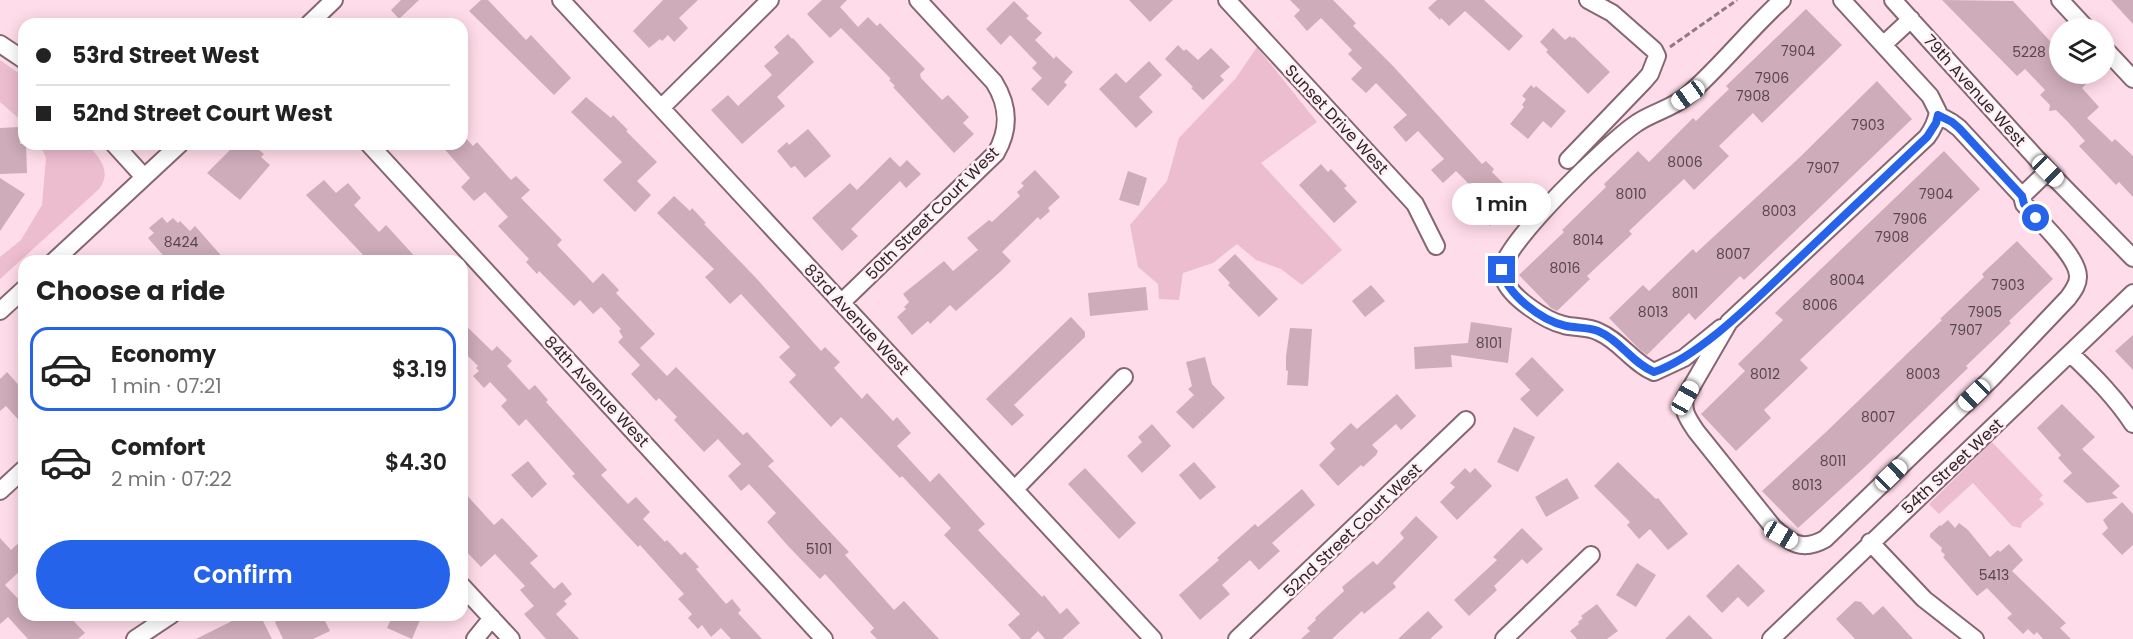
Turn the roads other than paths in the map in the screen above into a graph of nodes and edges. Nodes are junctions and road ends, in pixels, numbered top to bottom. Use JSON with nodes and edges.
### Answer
{"nodes":[{"id":1,"x":334,"y":0,"type":"edge"},
{"id":2,"x":561,"y":0,"type":"edge"},
{"id":3,"x":771,"y":0,"type":"edge"},
{"id":4,"x":918,"y":0,"type":"edge"},
{"id":5,"x":1227,"y":0,"type":"edge"},
{"id":6,"x":1588,"y":0,"type":"edge"},
{"id":7,"x":1782,"y":0,"type":"edge"},
{"id":8,"x":1842,"y":0,"type":"edge"},
{"id":9,"x":1893,"y":0,"type":"edge"},
{"id":10,"x":2060,"y":0,"type":"edge"},
{"id":11,"x":315,"y":18,"type":"edge"},
{"id":12,"x":2077,"y":18,"type":"edge"},
{"id":13,"x":1911,"y":19,"type":"junction"},
{"id":14,"x":0,"y":44,"type":"edge"},
{"id":15,"x":1883,"y":45,"type":"junction"},
{"id":16,"x":18,"y":56,"type":"edge"},
{"id":17,"x":2115,"y":60,"type":"edge"},
{"id":18,"x":2133,"y":79,"type":"edge"},
{"id":19,"x":661,"y":108,"type":"junction"},
{"id":20,"x":1938,"y":115,"type":"junction"},
{"id":21,"x":119,"y":150,"type":"edge"},
{"id":22,"x":173,"y":150,"type":"edge"},
{"id":23,"x":375,"y":150,"type":"edge"},
{"id":24,"x":1568,"y":160,"type":"dead end"},
{"id":25,"x":2048,"y":171,"type":"junction"},
{"id":26,"x":144,"y":177,"type":"junction"},
{"id":27,"x":2022,"y":196,"type":"junction"},
{"id":28,"x":1436,"y":246,"type":"dead end"},
{"id":29,"x":60,"y":255,"type":"edge"},
{"id":30,"x":2133,"y":258,"type":"edge"},
{"id":31,"x":2133,"y":293,"type":"edge"},
{"id":32,"x":18,"y":294,"type":"edge"},
{"id":33,"x":842,"y":302,"type":"junction"},
{"id":34,"x":0,"y":311,"type":"edge"},
{"id":35,"x":1729,"y":322,"type":"junction"},
{"id":36,"x":2070,"y":354,"type":"junction"},
{"id":37,"x":1124,"y":377,"type":"dead end"},
{"id":38,"x":1466,"y":420,"type":"dead end"},
{"id":39,"x":2133,"y":424,"type":"edge"},
{"id":40,"x":18,"y":474,"type":"edge"},
{"id":41,"x":1015,"y":489,"type":"junction"},
{"id":42,"x":0,"y":491,"type":"edge"},
{"id":43,"x":1870,"y":542,"type":"junction"},
{"id":44,"x":1591,"y":555,"type":"dead end"},
{"id":45,"x":468,"y":592,"type":"edge"},
{"id":46,"x":492,"y":618,"type":"junction"},
{"id":47,"x":162,"y":621,"type":"edge"},
{"id":48,"x":135,"y":639,"type":"edge"},
{"id":49,"x":475,"y":639,"type":"edge"},
{"id":50,"x":511,"y":639,"type":"edge"},
{"id":51,"x":824,"y":639,"type":"edge"},
{"id":52,"x":1153,"y":639,"type":"edge"},
{"id":53,"x":1237,"y":639,"type":"edge"},
{"id":54,"x":1504,"y":639,"type":"edge"},
{"id":55,"x":1771,"y":639,"type":"edge"},
{"id":56,"x":1975,"y":639,"type":"edge"}],
"edges":[{"from":1,"to":11,"type":"street"},
{"from":2,"to":19,"type":"street","name":"83rd Avenue West"},
{"from":3,"to":19,"type":"street"},
{"from":4,"to":33,"type":"street","name":"50th Street Court West"},
{"from":5,"to":28,"type":"street","name":"Sunset Drive West"},
{"from":6,"to":24,"type":"street"},
{"from":7,"to":35,"type":"street"},
{"from":8,"to":15,"type":"street"},
{"from":9,"to":13,"type":"street","name":"79th Avenue West"},
{"from":10,"to":12,"type":"street"},
{"from":13,"to":15,"type":"street"},
{"from":13,"to":25,"type":"street","name":"79th Avenue West"},
{"from":14,"to":16,"type":"street"},
{"from":15,"to":20,"type":"street"},
{"from":17,"to":18,"type":"street"},
{"from":19,"to":33,"type":"street","name":"83rd Avenue West"},
{"from":20,"to":27,"type":"street"},
{"from":20,"to":35,"type":"street"},
{"from":21,"to":26,"type":"street"},
{"from":22,"to":26,"type":"street"},
{"from":23,"to":51,"type":"street","name":"84th Avenue West"},
{"from":25,"to":27,"type":"street"},
{"from":25,"to":30,"type":"street","name":"79th Avenue West"},
{"from":26,"to":29,"type":"street"},
{"from":27,"to":35,"type":"street"},
{"from":31,"to":36,"type":"street","name":"54th Street West"},
{"from":32,"to":34,"type":"street"},
{"from":33,"to":41,"type":"street","name":"83rd Avenue West"},
{"from":36,"to":39,"type":"street"},
{"from":36,"to":43,"type":"street","name":"54th Street West"},
{"from":37,"to":41,"type":"street"},
{"from":38,"to":53,"type":"street","name":"52nd Street Court West"},
{"from":40,"to":42,"type":"street"},
{"from":41,"to":52,"type":"street","name":"83rd Avenue West"},
{"from":43,"to":55,"type":"street","name":"54th Street West"},
{"from":43,"to":56,"type":"street"},
{"from":44,"to":54,"type":"street"},
{"from":45,"to":46,"type":"street"},
{"from":46,"to":49,"type":"street"},
{"from":46,"to":50,"type":"street"},
{"from":47,"to":48,"type":"street"}]}
